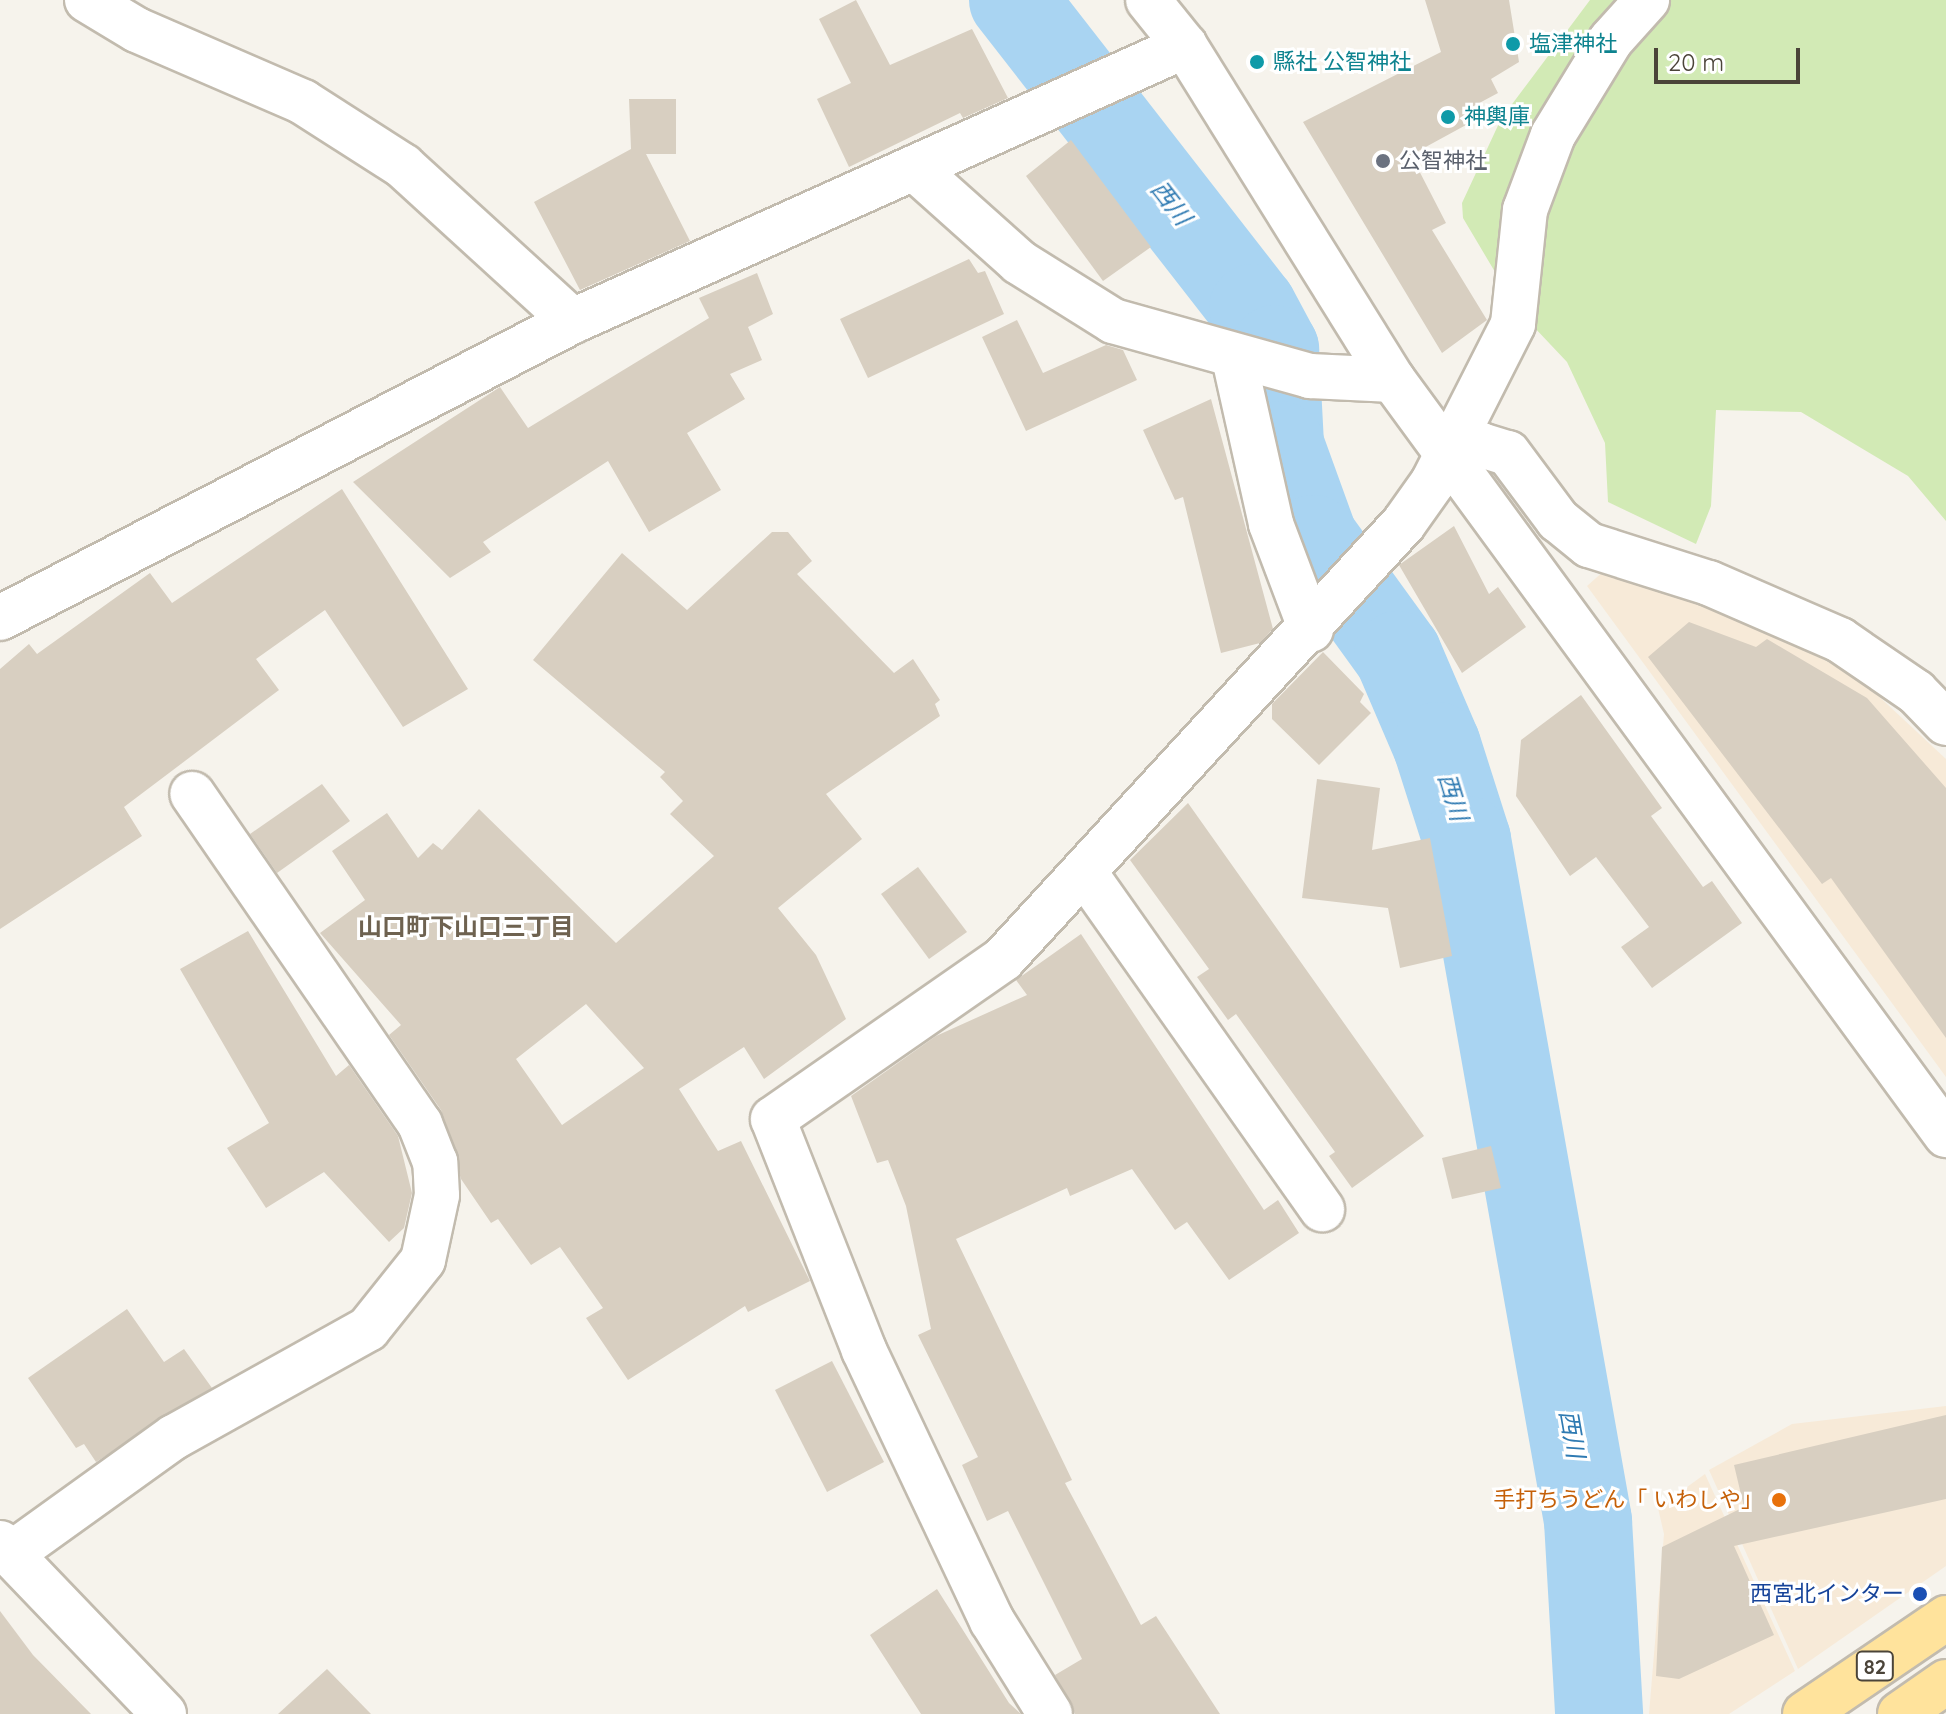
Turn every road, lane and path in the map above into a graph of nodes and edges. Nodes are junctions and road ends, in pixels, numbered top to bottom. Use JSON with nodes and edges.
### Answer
{"nodes":[{"id":1,"x":87,"y":0,"type":"edge"},
{"id":2,"x":1148,"y":0,"type":"edge"},
{"id":3,"x":1647,"y":0,"type":"edge"},
{"id":4,"x":1185,"y":46,"type":"junction"},
{"id":5,"x":914,"y":168,"type":"junction"},
{"id":6,"x":573,"y":321,"type":"junction"},
{"id":7,"x":1244,"y":360,"type":"junction"},
{"id":8,"x":1393,"y":380,"type":"junction"},
{"id":9,"x":1448,"y":453,"type":"junction"},
{"id":10,"x":0,"y":618,"type":"edge"},
{"id":11,"x":1318,"y":621,"type":"junction"},
{"id":12,"x":1946,"y":723,"type":"edge"},
{"id":13,"x":192,"y":794,"type":"dead end"},
{"id":14,"x":1087,"y":876,"type":"junction"},
{"id":15,"x":1946,"y":1135,"type":"edge"},
{"id":16,"x":1322,"y":1209,"type":"dead end"},
{"id":17,"x":5,"y":1549,"type":"edge"},
{"id":18,"x":1946,"y":1618,"type":"edge"},
{"id":19,"x":1946,"y":1682,"type":"edge"},
{"id":20,"x":164,"y":1714,"type":"edge"},
{"id":21,"x":1050,"y":1714,"type":"edge"},
{"id":22,"x":1805,"y":1714,"type":"edge"},
{"id":23,"x":1900,"y":1714,"type":"edge"}],
"edges":[{"from":1,"to":6,"type":"street"},
{"from":2,"to":4,"type":"street"},
{"from":3,"to":9,"type":"street"},
{"from":4,"to":5,"type":"street"},
{"from":4,"to":8,"type":"street"},
{"from":5,"to":6,"type":"street"},
{"from":5,"to":7,"type":"street"},
{"from":6,"to":10,"type":"street"},
{"from":7,"to":8,"type":"street"},
{"from":7,"to":11,"type":"street"},
{"from":8,"to":9,"type":"street"},
{"from":9,"to":11,"type":"street"},
{"from":9,"to":12,"type":"street"},
{"from":9,"to":15,"type":"street"},
{"from":11,"to":14,"type":"street"},
{"from":13,"to":17,"type":"street"},
{"from":14,"to":16,"type":"street"},
{"from":14,"to":21,"type":"street"},
{"from":17,"to":20,"type":"street"},
{"from":18,"to":22,"type":"main road","number":"82"},
{"from":19,"to":23,"type":"main road","number":"82"}]}
